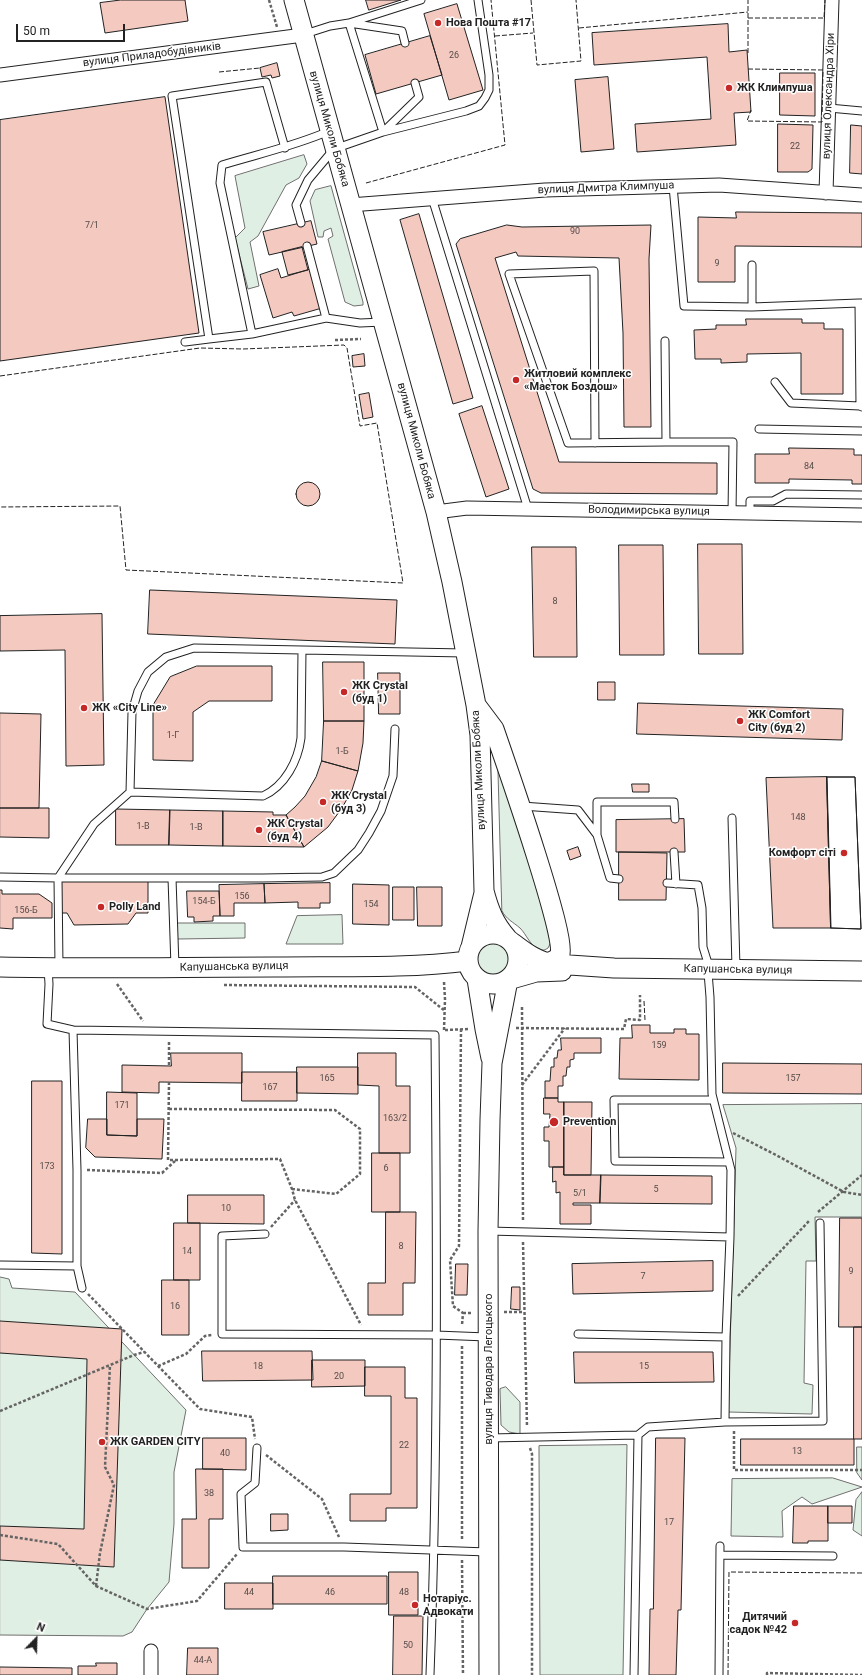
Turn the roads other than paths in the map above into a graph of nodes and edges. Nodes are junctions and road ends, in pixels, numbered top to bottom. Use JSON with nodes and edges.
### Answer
{"nodes":[{"id":1,"x":294,"y":0,"type":"edge"},
{"id":2,"x":421,"y":0,"type":"edge"},
{"id":3,"x":478,"y":0,"type":"edge"},
{"id":4,"x":832,"y":0,"type":"edge"},
{"id":5,"x":349,"y":23,"type":"junction"},
{"id":6,"x":303,"y":35,"type":"junction"},
{"id":7,"x":405,"y":43,"type":"dead end"},
{"id":8,"x":0,"y":75,"type":"edge"},
{"id":9,"x":415,"y":83,"type":"dead end"},
{"id":10,"x":829,"y":108,"type":"junction"},
{"id":11,"x":862,"y":111,"type":"edge"},
{"id":12,"x":383,"y":132,"type":"junction"},
{"id":13,"x":332,"y":140,"type":"junction"},
{"id":14,"x":285,"y":148,"type":"junction"},
{"id":15,"x":674,"y":186,"type":"junction"},
{"id":16,"x":826,"y":192,"type":"junction"},
{"id":17,"x":862,"y":195,"type":"edge"},
{"id":18,"x":432,"y":198,"type":"junction"},
{"id":19,"x":350,"y":205,"type":"junction"},
{"id":20,"x":301,"y":224,"type":"dead end"},
{"id":21,"x":307,"y":246,"type":"dead end"},
{"id":22,"x":752,"y":265,"type":"dead end"},
{"id":23,"x":861,"y":303,"type":"edge"},
{"id":24,"x":752,"y":306,"type":"junction"},
{"id":25,"x":326,"y":318,"type":"junction"},
{"id":26,"x":383,"y":322,"type":"junction"},
{"id":27,"x":252,"y":334,"type":"junction"},
{"id":28,"x":209,"y":339,"type":"junction"},
{"id":29,"x":665,"y":341,"type":"dead end"},
{"id":30,"x":185,"y":342,"type":"dead end"},
{"id":31,"x":775,"y":382,"type":"dead end"},
{"id":32,"x":861,"y":407,"type":"edge"},
{"id":33,"x":759,"y":429,"type":"dead end"},
{"id":34,"x":862,"y":431,"type":"edge"},
{"id":35,"x":666,"y":442,"type":"junction"},
{"id":36,"x":595,"y":443,"type":"junction"},
{"id":37,"x":862,"y":495,"type":"edge"},
{"id":38,"x":528,"y":509,"type":"junction"},
{"id":39,"x":436,"y":512,"type":"junction"},
{"id":40,"x":732,"y":513,"type":"junction"},
{"id":41,"x":750,"y":513,"type":"junction"},
{"id":42,"x":862,"y":515,"type":"edge"},
{"id":43,"x":302,"y":650,"type":"junction"},
{"id":44,"x":467,"y":653,"type":"junction"},
{"id":45,"x":476,"y":705,"type":"junction"},
{"id":46,"x":395,"y":729,"type":"dead end"},
{"id":47,"x":130,"y":792,"type":"junction"},
{"id":48,"x":520,"y":806,"type":"junction"},
{"id":49,"x":732,"y":818,"type":"dead end"},
{"id":50,"x":675,"y":819,"type":"dead end"},
{"id":51,"x":597,"y":835,"type":"junction"},
{"id":52,"x":674,"y":852,"type":"dead end"},
{"id":53,"x":0,"y":877,"type":"edge"},
{"id":54,"x":58,"y":878,"type":"junction"},
{"id":55,"x":172,"y":878,"type":"junction"},
{"id":56,"x":619,"y":879,"type":"dead end"},
{"id":57,"x":667,"y":883,"type":"dead end"},
{"id":58,"x":676,"y":884,"type":"junction"},
{"id":59,"x":484,"y":891,"type":"junction"},
{"id":60,"x":510,"y":940,"type":"junction"},
{"id":61,"x":560,"y":940,"type":"junction"},
{"id":62,"x":469,"y":954,"type":"junction"},
{"id":63,"x":548,"y":963,"type":"junction"},
{"id":64,"x":0,"y":967,"type":"edge"},
{"id":65,"x":54,"y":968,"type":"junction"},
{"id":66,"x":175,"y":968,"type":"junction"},
{"id":67,"x":614,"y":968,"type":"junction"},
{"id":68,"x":708,"y":970,"type":"junction"},
{"id":69,"x":736,"y":970,"type":"junction"},
{"id":70,"x":862,"y":971,"type":"edge"},
{"id":71,"x":477,"y":979,"type":"junction"},
{"id":72,"x":508,"y":980,"type":"junction"},
{"id":73,"x":73,"y":1030,"type":"junction"},
{"id":74,"x":492,"y":1063,"type":"junction"},
{"id":75,"x":714,"y":1100,"type":"junction"},
{"id":76,"x":729,"y":1162,"type":"junction"},
{"id":77,"x":820,"y":1223,"type":"dead end"},
{"id":78,"x":488,"y":1231,"type":"junction"},
{"id":79,"x":265,"y":1234,"type":"road end"},
{"id":80,"x":730,"y":1238,"type":"junction"},
{"id":81,"x":0,"y":1265,"type":"edge"},
{"id":82,"x":77,"y":1266,"type":"junction"},
{"id":83,"x":82,"y":1288,"type":"road end"},
{"id":84,"x":578,"y":1334,"type":"dead end"},
{"id":85,"x":436,"y":1335,"type":"junction"},
{"id":86,"x":489,"y":1337,"type":"junction"},
{"id":87,"x":726,"y":1337,"type":"junction"},
{"id":88,"x":725,"y":1422,"type":"junction"},
{"id":89,"x":638,"y":1435,"type":"junction"},
{"id":90,"x":489,"y":1438,"type":"junction"},
{"id":91,"x":257,"y":1448,"type":"road end"},
{"id":92,"x":720,"y":1546,"type":"dead end"},
{"id":93,"x":434,"y":1550,"type":"junction"},
{"id":94,"x":489,"y":1552,"type":"junction"},
{"id":95,"x":720,"y":1555,"type":"junction"},
{"id":96,"x":833,"y":1556,"type":"dead end"},
{"id":97,"x":151,"y":1652,"type":"dead end"},
{"id":98,"x":151,"y":1675,"type":"edge"},
{"id":99,"x":430,"y":1675,"type":"edge"},
{"id":100,"x":489,"y":1675,"type":"edge"},
{"id":101,"x":634,"y":1675,"type":"edge"},
{"id":102,"x":720,"y":1675,"type":"edge"}],
"edges":[{"from":1,"to":6,"type":"street","name":"вулиця Миколи Бобяка"},
{"from":2,"to":5,"type":"lane"},
{"from":3,"to":12,"type":"lane"},
{"from":4,"to":10,"type":"street","name":"вулиця Олександра Хіри"},
{"from":5,"to":6,"type":"lane"},
{"from":5,"to":7,"type":"lane"},
{"from":5,"to":12,"type":"lane"},
{"from":6,"to":8,"type":"street","name":"вулиця Приладобудівників"},
{"from":6,"to":13,"type":"street","name":"вулиця Миколи Бобяка"},
{"from":9,"to":12,"type":"lane"},
{"from":10,"to":11,"type":"lane"},
{"from":10,"to":16,"type":"street","name":"вулиця Олександра Хіри"},
{"from":12,"to":13,"type":"lane"},
{"from":13,"to":14,"type":"lane"},
{"from":13,"to":19,"type":"street","name":"вулиця Миколи Бобяка"},
{"from":13,"to":20,"type":"lane"},
{"from":14,"to":27,"type":"lane"},
{"from":14,"to":28,"type":"lane"},
{"from":15,"to":16,"type":"street","name":"вулиця Дмитра Климпуша"},
{"from":15,"to":18,"type":"street","name":"вулиця Дмитра Климпуша"},
{"from":15,"to":24,"type":"lane"},
{"from":16,"to":17,"type":"street","name":"вулиця Дмитра Климпуша"},
{"from":18,"to":19,"type":"street","name":"вулиця Дмитра Климпуша"},
{"from":18,"to":38,"type":"lane"},
{"from":19,"to":26,"type":"street","name":"вулиця Миколи Бобяка"},
{"from":21,"to":25,"type":"lane"},
{"from":22,"to":24,"type":"lane"},
{"from":23,"to":24,"type":"lane"},
{"from":23,"to":32,"type":"lane"},
{"from":25,"to":26,"type":"lane"},
{"from":25,"to":27,"type":"lane"},
{"from":26,"to":39,"type":"street","name":"вулиця Миколи Бобяка"},
{"from":27,"to":28,"type":"lane"},
{"from":28,"to":30,"type":"lane"},
{"from":29,"to":35,"type":"lane"},
{"from":31,"to":32,"type":"lane"},
{"from":33,"to":34,"type":"lane"},
{"from":35,"to":36,"type":"lane"},
{"from":35,"to":40,"type":"lane"},
{"from":36,"to":36,"type":"lane"},
{"from":37,"to":41,"type":"lane"},
{"from":38,"to":39,"type":"street","name":"Володимирська вулиця"},
{"from":38,"to":40,"type":"street","name":"Володимирська вулиця"},
{"from":39,"to":44,"type":"street","name":"вулиця Миколи Бобяка"},
{"from":40,"to":41,"type":"street","name":"Володимирська вулиця"},
{"from":41,"to":42,"type":"street","name":"Володимирська вулиця"},
{"from":43,"to":44,"type":"lane"},
{"from":43,"to":47,"type":"lane"},
{"from":43,"to":47,"type":"lane"},
{"from":44,"to":45,"type":"street","name":"вулиця Миколи Бобяка"},
{"from":45,"to":48,"type":"street"},
{"from":45,"to":59,"type":"street","name":"вулиця Миколи Бобяка"},
{"from":46,"to":55,"type":"lane"},
{"from":47,"to":54,"type":"lane"},
{"from":48,"to":51,"type":"lane"},
{"from":48,"to":61,"type":"street"},
{"from":49,"to":69,"type":"lane"},
{"from":50,"to":51,"type":"lane"},
{"from":51,"to":56,"type":"lane"},
{"from":52,"to":58,"type":"lane"},
{"from":53,"to":54,"type":"lane"},
{"from":54,"to":55,"type":"lane"},
{"from":54,"to":65,"type":"lane"},
{"from":55,"to":66,"type":"lane"},
{"from":57,"to":58,"type":"lane"},
{"from":58,"to":68,"type":"lane"},
{"from":59,"to":60,"type":"street","name":"вулиця Миколи Бобяка"},
{"from":59,"to":62,"type":"street","name":"вулиця Миколи Бобяка"},
{"from":60,"to":62,"type":"street"},
{"from":60,"to":63,"type":"street","name":"Капушанська вулиця"},
{"from":60,"to":72,"type":"street"},
{"from":61,"to":63,"type":"street"},
{"from":61,"to":67,"type":"street"},
{"from":62,"to":66,"type":"street","name":"Капушанська вулиця"},
{"from":62,"to":71,"type":"street"},
{"from":63,"to":67,"type":"street","name":"Капушанська вулиця"},
{"from":64,"to":65,"type":"street","name":"Капушанська вулиця"},
{"from":65,"to":66,"type":"street","name":"Капушанська вулиця"},
{"from":65,"to":73,"type":"lane"},
{"from":67,"to":68,"type":"street","name":"Капушанська вулиця"},
{"from":67,"to":72,"type":"street","name":"Капушанська вулиця"},
{"from":68,"to":69,"type":"street","name":"Капушанська вулиця"},
{"from":68,"to":75,"type":"lane"},
{"from":69,"to":70,"type":"street","name":"Капушанська вулиця"},
{"from":71,"to":72,"type":"street"},
{"from":71,"to":74,"type":"street","name":"вулиця Тиводара Легоцького"},
{"from":72,"to":74,"type":"street","name":"вулиця Тиводара Легоцького"},
{"from":73,"to":82,"type":"lane"},
{"from":73,"to":85,"type":"lane"},
{"from":74,"to":78,"type":"street","name":"вулиця Тиводара Легоцького"},
{"from":75,"to":76,"type":"lane"},
{"from":75,"to":76,"type":"lane"},
{"from":76,"to":80,"type":"lane"},
{"from":77,"to":88,"type":"lane"},
{"from":78,"to":80,"type":"lane"},
{"from":78,"to":86,"type":"street","name":"вулиця Тиводара Легоцького"},
{"from":79,"to":85,"type":"lane"},
{"from":80,"to":87,"type":"lane"},
{"from":81,"to":82,"type":"lane"},
{"from":82,"to":83,"type":"lane"},
{"from":84,"to":87,"type":"lane"},
{"from":85,"to":86,"type":"lane"},
{"from":85,"to":93,"type":"lane"},
{"from":86,"to":90,"type":"street","name":"вулиця Тиводара Легоцького"},
{"from":87,"to":88,"type":"lane"},
{"from":88,"to":89,"type":"lane"},
{"from":89,"to":90,"type":"lane"},
{"from":89,"to":101,"type":"lane"},
{"from":90,"to":94,"type":"street","name":"вулиця Тиводара Легоцького"},
{"from":91,"to":93,"type":"lane"},
{"from":92,"to":95,"type":"lane"},
{"from":93,"to":94,"type":"lane"},
{"from":93,"to":99,"type":"lane"},
{"from":94,"to":100,"type":"street","name":"вулиця Тиводара Легоцького"},
{"from":95,"to":96,"type":"lane"},
{"from":95,"to":102,"type":"lane"},
{"from":97,"to":98,"type":"street"}]}
